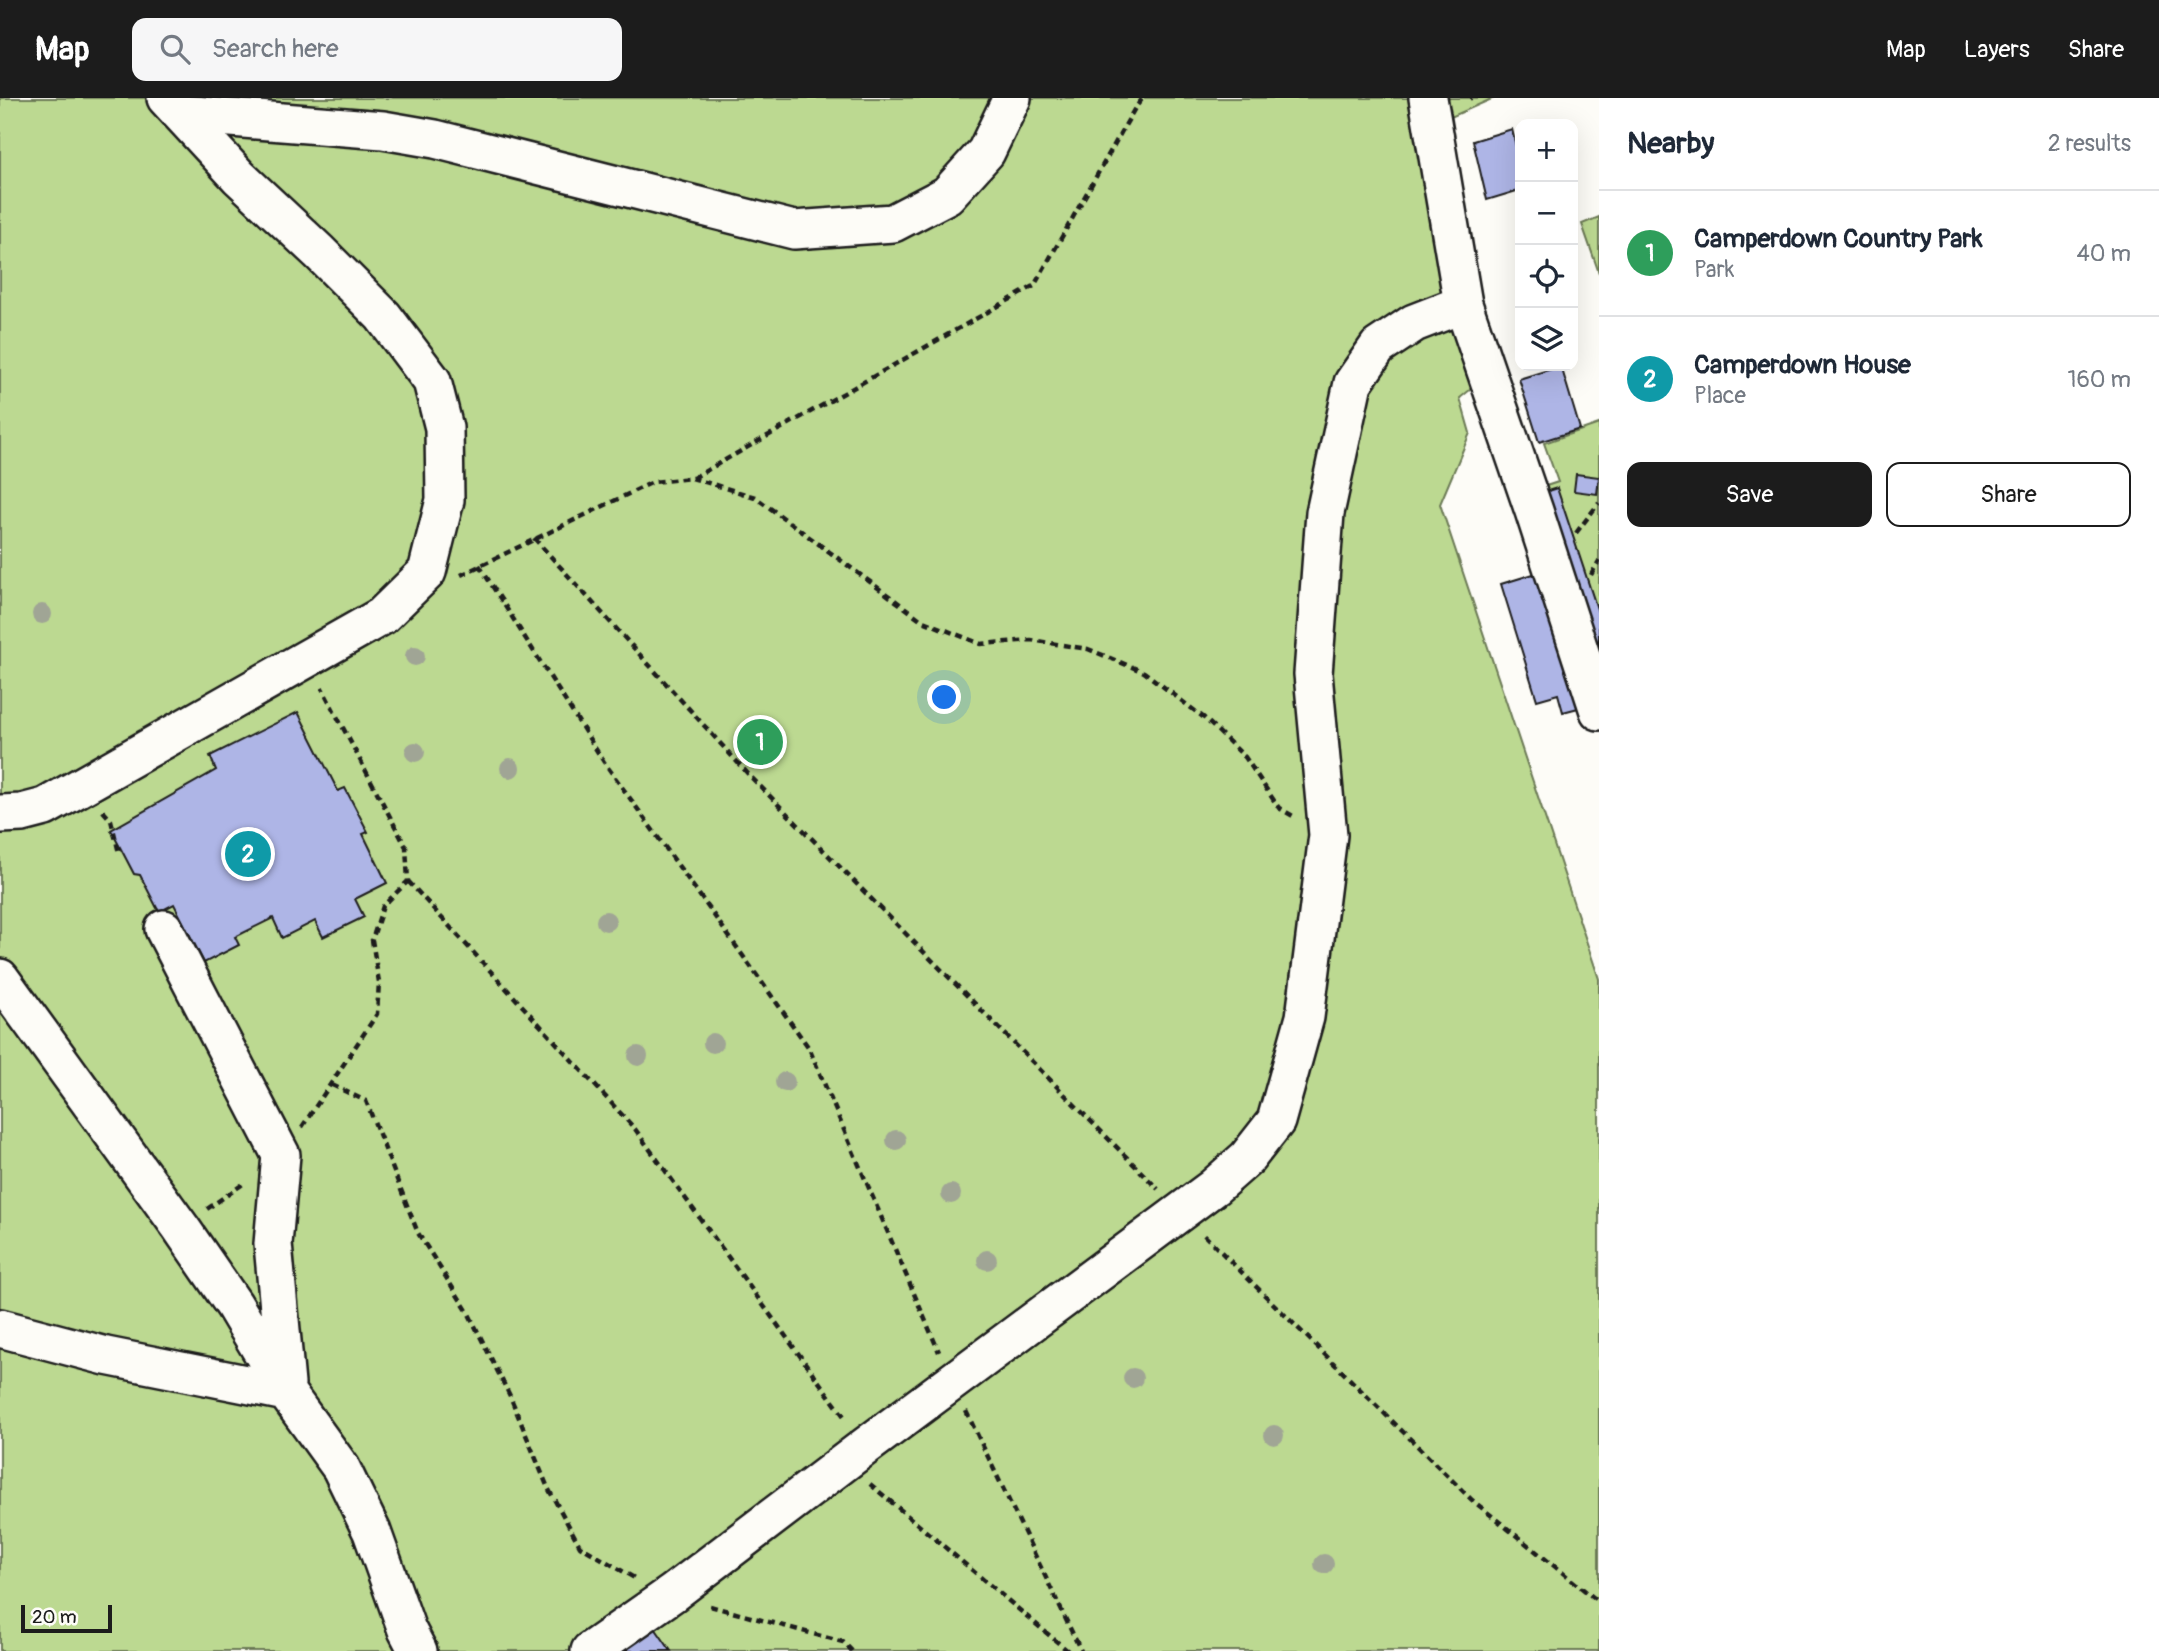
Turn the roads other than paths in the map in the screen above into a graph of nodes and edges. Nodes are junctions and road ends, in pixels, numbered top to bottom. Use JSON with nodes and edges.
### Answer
{"nodes":[{"id":1,"x":1012,"y":98,"type":"edge"},
{"id":2,"x":1429,"y":98,"type":"edge"},
{"id":3,"x":173,"y":106,"type":"edge"},
{"id":4,"x":1463,"y":304,"type":"junction"},
{"id":5,"x":1599,"y":711,"type":"edge"},
{"id":6,"x":0,"y":814,"type":"edge"},
{"id":7,"x":164,"y":929,"type":"dead end"},
{"id":8,"x":0,"y":978,"type":"edge"},
{"id":9,"x":0,"y":1328,"type":"edge"},
{"id":10,"x":286,"y":1392,"type":"junction"},
{"id":11,"x":418,"y":1651,"type":"edge"},
{"id":12,"x":590,"y":1651,"type":"edge"}],
"edges":[{"from":1,"to":3,"type":"lane"},
{"from":2,"to":4,"type":"lane"},
{"from":3,"to":6,"type":"lane"},
{"from":4,"to":5,"type":"lane"},
{"from":4,"to":12,"type":"lane"},
{"from":7,"to":10,"type":"lane"},
{"from":8,"to":10,"type":"lane"},
{"from":9,"to":10,"type":"lane"},
{"from":10,"to":11,"type":"lane"}]}
